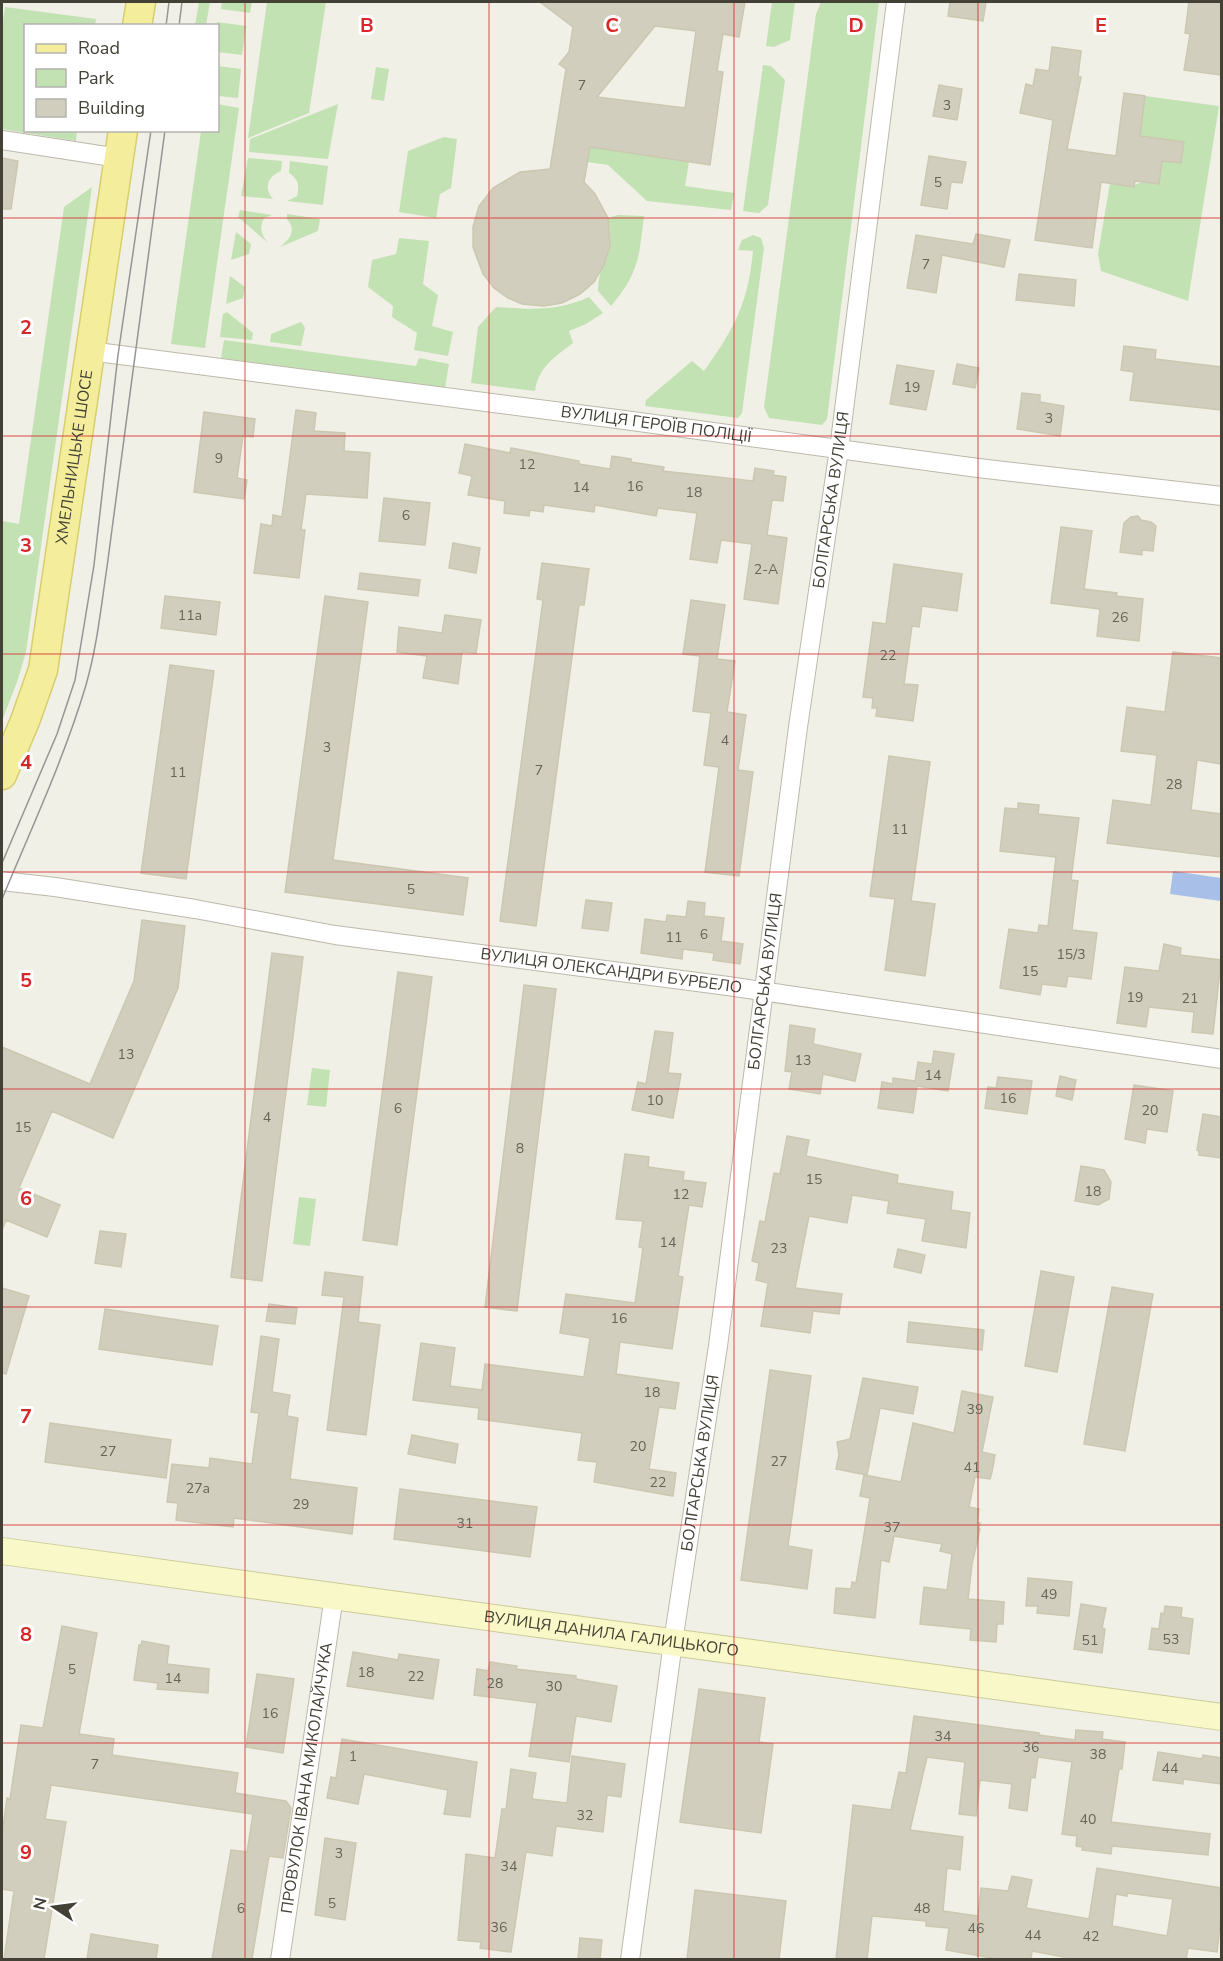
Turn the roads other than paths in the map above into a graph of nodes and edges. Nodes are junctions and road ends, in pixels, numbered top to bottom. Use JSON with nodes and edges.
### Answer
{"nodes":[{"id":1,"x":141,"y":2,"type":"edge"},
{"id":2,"x":896,"y":2,"type":"edge"},
{"id":3,"x":137,"y":24,"type":"edge"},
{"id":4,"x":2,"y":140,"type":"edge"},
{"id":5,"x":121,"y":144,"type":"edge"},
{"id":6,"x":90,"y":351,"type":"junction"},
{"id":7,"x":839,"y":449,"type":"junction"},
{"id":8,"x":1221,"y":496,"type":"edge"},
{"id":9,"x":2,"y":776,"type":"edge"},
{"id":10,"x":2,"y":881,"type":"edge"},
{"id":11,"x":763,"y":992,"type":"junction"},
{"id":12,"x":1221,"y":1059,"type":"edge"},
{"id":13,"x":2,"y":1551,"type":"edge"},
{"id":14,"x":334,"y":1596,"type":"junction"},
{"id":15,"x":673,"y":1642,"type":"junction"},
{"id":16,"x":1221,"y":1717,"type":"edge"},
{"id":17,"x":280,"y":1959,"type":"edge"},
{"id":18,"x":630,"y":1959,"type":"edge"}],
"edges":[{"from":1,"to":3,"type":"main road"},
{"from":2,"to":7,"type":"street","name":"БОЛГАРСЬКА ВУЛИЦЯ"},
{"from":4,"to":5,"type":"street"},
{"from":5,"to":6,"type":"main road","name":"ХМЕЛЬНИЦЬКЕ ШОСЕ"},
{"from":6,"to":7,"type":"street","name":"ВУЛИЦЯ ГЕРОЇВ ПОЛІЦІЇ"},
{"from":6,"to":9,"type":"main road","name":"ХМЕЛЬНИЦЬКЕ ШОСЕ"},
{"from":7,"to":8,"type":"street","name":"ВУЛИЦЯ ГЕРОЇВ ПОЛІЦІЇ"},
{"from":7,"to":11,"type":"street","name":"БОЛГАРСЬКА ВУЛИЦЯ"},
{"from":10,"to":11,"type":"street","name":"ВУЛИЦЯ ОЛЕКСАНДРИ БУРБЕЛО"},
{"from":11,"to":12,"type":"street","name":"ВУЛИЦЯ ОЛЕКСАНДРИ БУРБЕЛО"},
{"from":11,"to":15,"type":"street","name":"БОЛГАРСЬКА ВУЛИЦЯ"},
{"from":13,"to":14,"type":"main road","name":"ВУЛИЦЯ ДАНИЛА ГАЛИЦЬКОГО"},
{"from":14,"to":15,"type":"main road","name":"ВУЛИЦЯ ДАНИЛА ГАЛИЦЬКОГО"},
{"from":14,"to":17,"type":"street","name":"ПРОВУЛОК ІВАНА МИКОЛАЙЧУКА"},
{"from":15,"to":16,"type":"main road","name":"ВУЛИЦЯ ДАНИЛА ГАЛИЦЬКОГО"},
{"from":15,"to":18,"type":"street","name":"БОЛГАРСЬКА ВУЛИЦЯ"}]}
